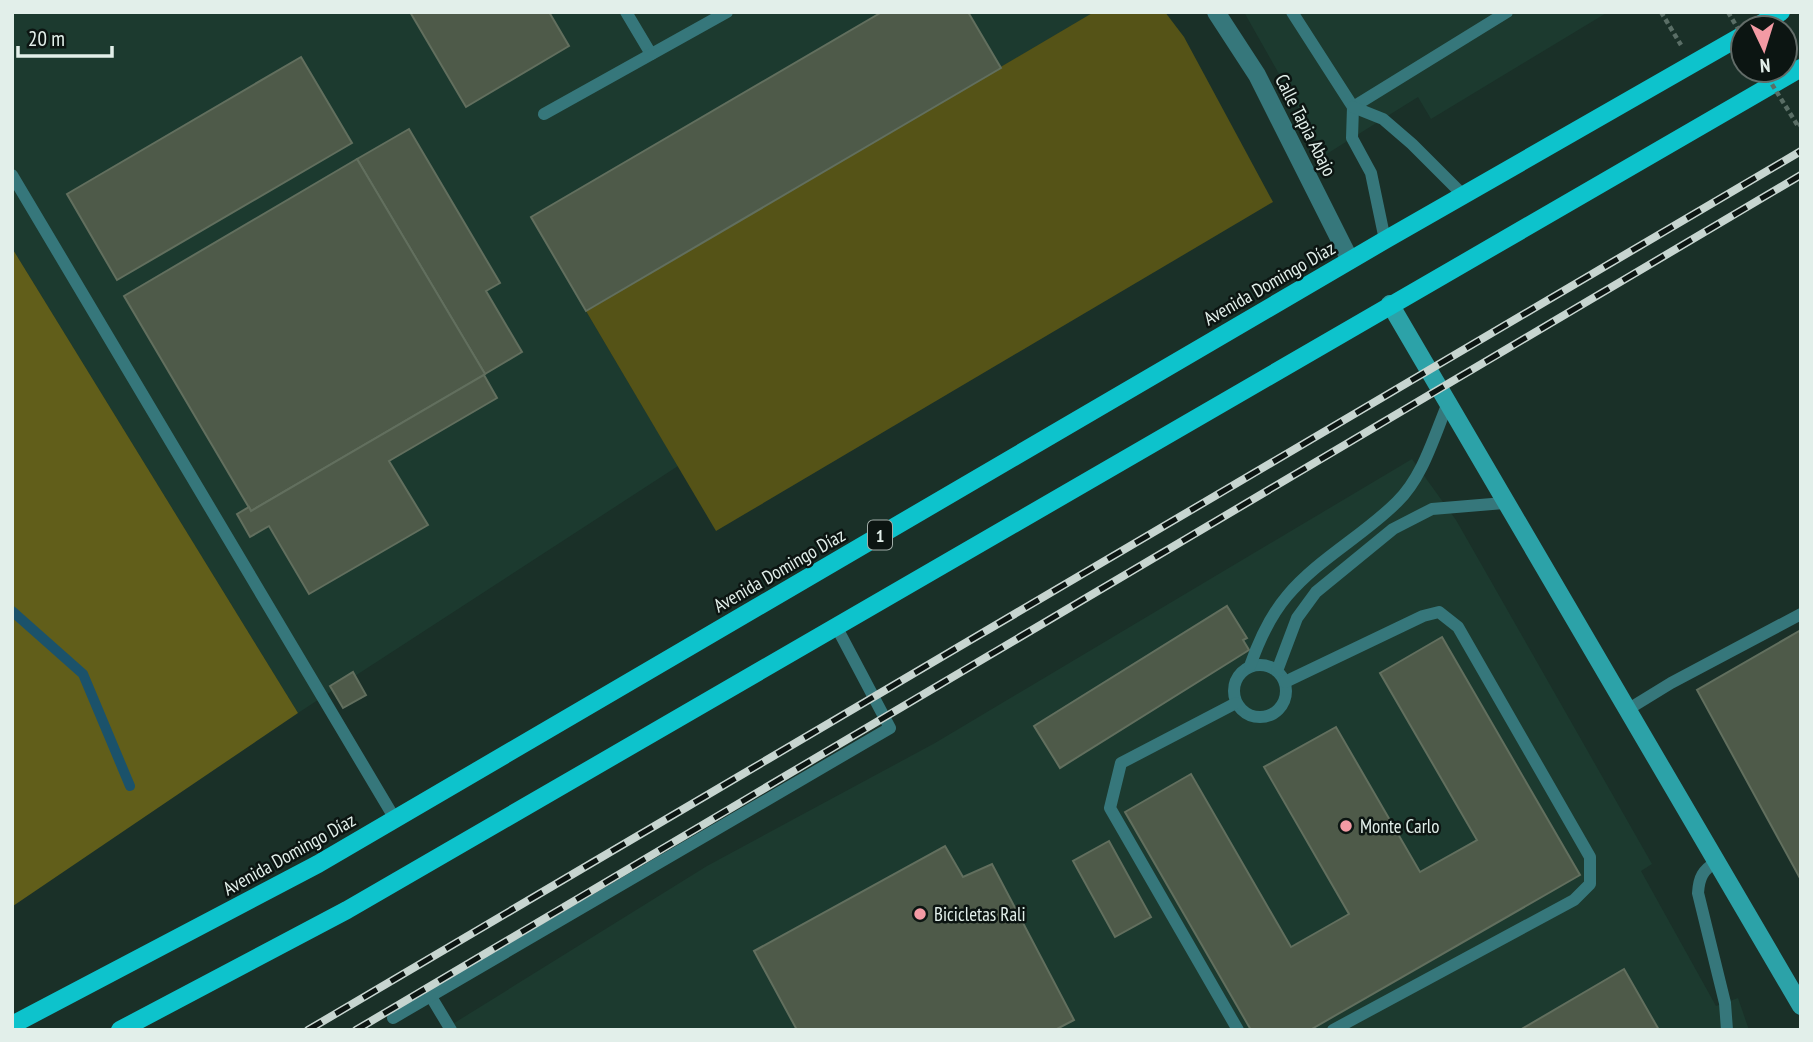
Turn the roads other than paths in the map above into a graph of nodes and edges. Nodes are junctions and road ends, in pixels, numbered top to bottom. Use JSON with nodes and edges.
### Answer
{"nodes":[{"id":1,"x":626,"y":12,"type":"edge"},
{"id":2,"x":727,"y":12,"type":"edge"},
{"id":3,"x":1216,"y":12,"type":"edge"},
{"id":4,"x":1292,"y":12,"type":"edge"},
{"id":5,"x":1507,"y":12,"type":"edge"},
{"id":6,"x":1729,"y":44,"type":"edge"},
{"id":7,"x":651,"y":54,"type":"junction"},
{"id":8,"x":1801,"y":68,"type":"edge"},
{"id":9,"x":1353,"y":107,"type":"junction"},
{"id":10,"x":544,"y":114,"type":"dead end"},
{"id":11,"x":12,"y":175,"type":"edge"},
{"id":12,"x":1463,"y":195,"type":"junction"},
{"id":13,"x":1385,"y":240,"type":"junction"},
{"id":14,"x":1350,"y":260,"type":"junction"},
{"id":15,"x":1390,"y":304,"type":"junction"},
{"id":16,"x":1448,"y":403,"type":"junction"},
{"id":17,"x":1504,"y":502,"type":"junction"},
{"id":18,"x":1801,"y":614,"type":"edge"},
{"id":19,"x":836,"y":626,"type":"junction"},
{"id":20,"x":1250,"y":666,"type":"junction"},
{"id":21,"x":1277,"y":671,"type":"junction"},
{"id":22,"x":1285,"y":682,"type":"junction"},
{"id":23,"x":1236,"y":703,"type":"junction"},
{"id":24,"x":1627,"y":710,"type":"junction"},
{"id":25,"x":395,"y":819,"type":"junction"},
{"id":26,"x":1716,"y":862,"type":"junction"},
{"id":27,"x":430,"y":995,"type":"junction"},
{"id":28,"x":1801,"y":1006,"type":"edge"},
{"id":29,"x":393,"y":1018,"type":"dead end"},
{"id":30,"x":12,"y":1025,"type":"edge"},
{"id":31,"x":120,"y":1030,"type":"edge"},
{"id":32,"x":451,"y":1030,"type":"edge"},
{"id":33,"x":1238,"y":1030,"type":"edge"},
{"id":34,"x":1333,"y":1030,"type":"edge"},
{"id":35,"x":1727,"y":1030,"type":"edge"}],
"edges":[{"from":1,"to":7,"type":"lane"},
{"from":2,"to":7,"type":"lane"},
{"from":3,"to":14,"type":"street","name":"Calle Tapia Abajo"},
{"from":4,"to":9,"type":"lane"},
{"from":5,"to":9,"type":"lane"},
{"from":6,"to":12,"type":"main road","name":"Avenida Domingo Díaz","number":"1"},
{"from":7,"to":10,"type":"lane"},
{"from":8,"to":15,"type":"main road"},
{"from":9,"to":12,"type":"lane"},
{"from":9,"to":13,"type":"lane"},
{"from":11,"to":25,"type":"lane"},
{"from":12,"to":13,"type":"main road","name":"Avenida Domingo Díaz","number":"1"},
{"from":13,"to":14,"type":"main road","name":"Avenida Domingo Díaz","number":"1"},
{"from":14,"to":25,"type":"main road","name":"Avenida Domingo Díaz","number":"1"},
{"from":15,"to":16,"type":"street"},
{"from":15,"to":19,"type":"main road"},
{"from":16,"to":17,"type":"street"},
{"from":16,"to":20,"type":"lane"},
{"from":17,"to":21,"type":"lane"},
{"from":17,"to":24,"type":"street"},
{"from":18,"to":24,"type":"lane"},
{"from":19,"to":27,"type":"lane"},
{"from":19,"to":31,"type":"main road"},
{"from":20,"to":21,"type":"lane"},
{"from":20,"to":23,"type":"lane"},
{"from":21,"to":22,"type":"lane"},
{"from":22,"to":23,"type":"lane"},
{"from":22,"to":34,"type":"lane"},
{"from":23,"to":33,"type":"lane"},
{"from":24,"to":26,"type":"street"},
{"from":25,"to":30,"type":"main road","name":"Avenida Domingo Díaz","number":"1"},
{"from":26,"to":28,"type":"street"},
{"from":26,"to":35,"type":"lane"},
{"from":27,"to":29,"type":"lane"},
{"from":27,"to":32,"type":"lane"}]}
